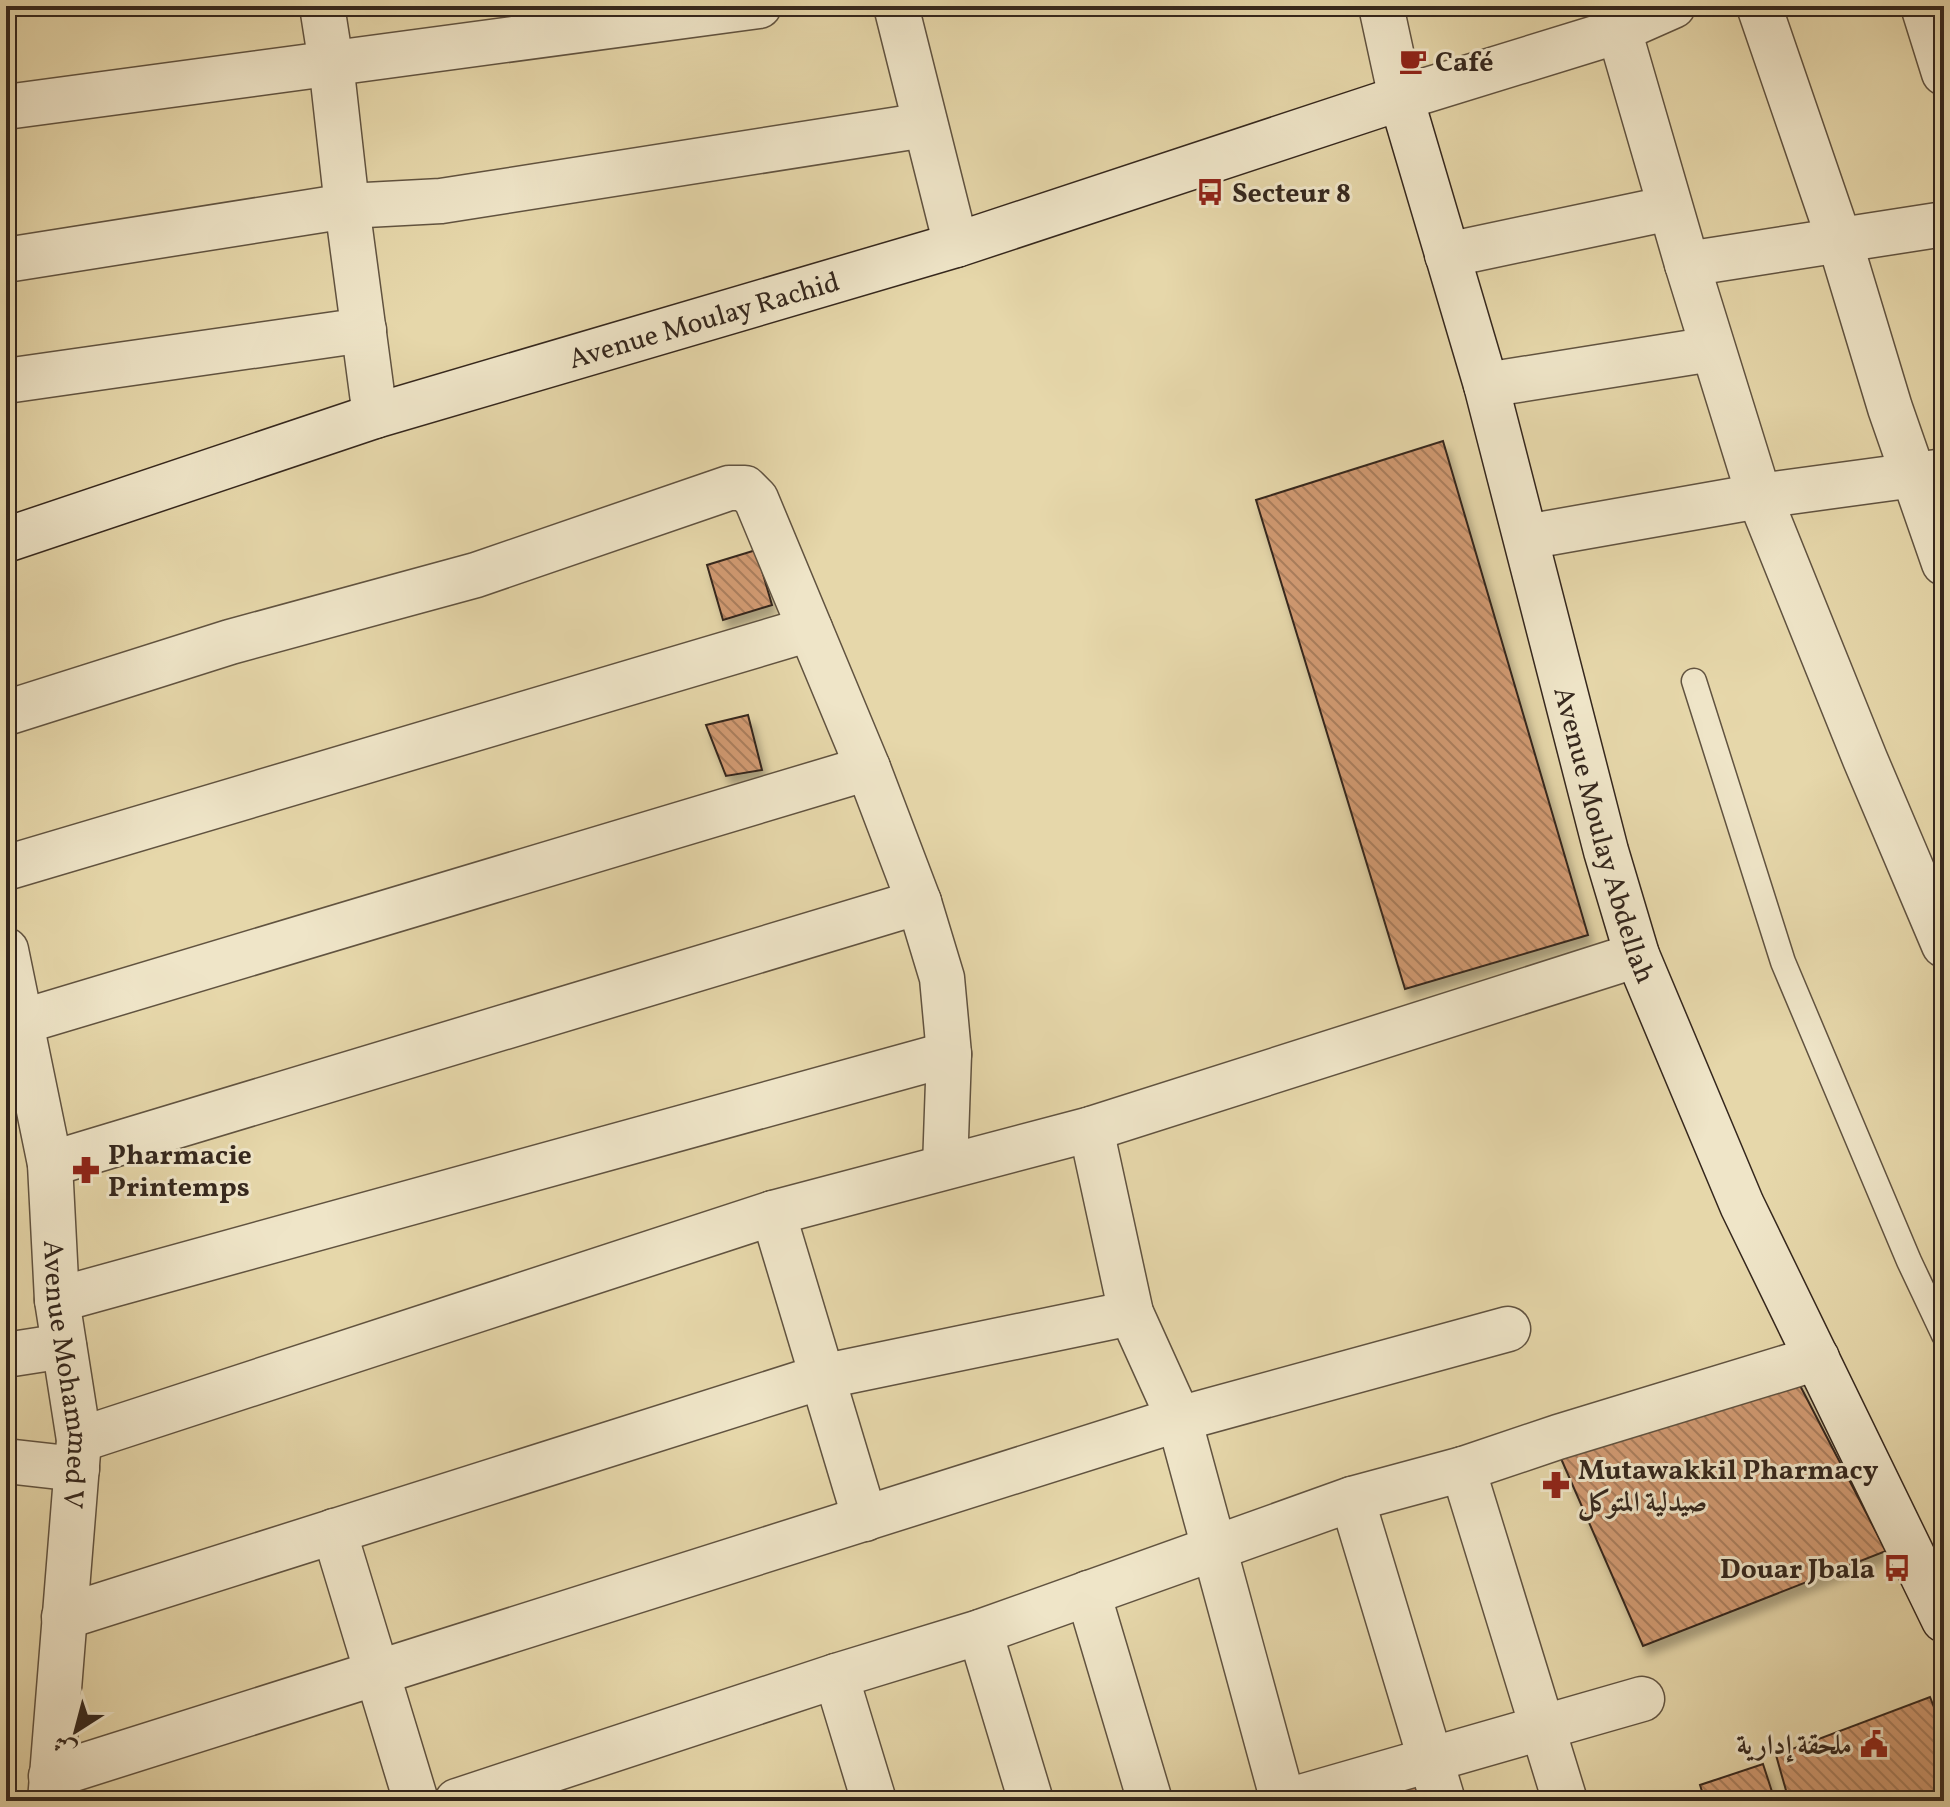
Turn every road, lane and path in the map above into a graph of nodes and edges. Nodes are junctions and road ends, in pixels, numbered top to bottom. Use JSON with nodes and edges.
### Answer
{"nodes":[{"id":1,"x":322,"y":6,"type":"edge"},
{"id":2,"x":759,"y":6,"type":"edge"},
{"id":3,"x":896,"y":6,"type":"edge"},
{"id":4,"x":1381,"y":6,"type":"edge"},
{"id":5,"x":1673,"y":6,"type":"edge"},
{"id":6,"x":1759,"y":6,"type":"edge"},
{"id":7,"x":1923,"y":6,"type":"edge"},
{"id":8,"x":1627,"y":20,"type":"edge"},
{"id":9,"x":331,"y":63,"type":"junction"},
{"id":10,"x":1944,"y":73,"type":"edge"},
{"id":11,"x":1401,"y":98,"type":"junction"},
{"id":12,"x":6,"y":107,"type":"edge"},
{"id":13,"x":925,"y":125,"type":"junction"},
{"id":14,"x":347,"y":206,"type":"junction"},
{"id":15,"x":1670,"y":208,"type":"junction"},
{"id":16,"x":1944,"y":224,"type":"edge"},
{"id":17,"x":1839,"y":239,"type":"junction"},
{"id":18,"x":956,"y":245,"type":"junction"},
{"id":19,"x":1447,"y":255,"type":"junction"},
{"id":20,"x":6,"y":260,"type":"edge"},
{"id":21,"x":1687,"y":264,"type":"junction"},
{"id":22,"x":364,"y":330,"type":"junction"},
{"id":23,"x":1712,"y":349,"type":"junction"},
{"id":24,"x":6,"y":381,"type":"edge"},
{"id":25,"x":1486,"y":385,"type":"junction"},
{"id":26,"x":375,"y":416,"type":"junction"},
{"id":27,"x":1928,"y":473,"type":"edge"},
{"id":28,"x":1759,"y":496,"type":"junction"},
{"id":29,"x":1526,"y":537,"type":"junction"},
{"id":30,"x":6,"y":540,"type":"edge"},
{"id":31,"x":1944,"y":563,"type":"edge"},
{"id":32,"x":810,"y":629,"type":"junction"},
{"id":33,"x":1694,"y":681,"type":"dead end"},
{"id":34,"x":6,"y":713,"type":"edge"},
{"id":35,"x":868,"y":768,"type":"junction"},
{"id":36,"x":6,"y":868,"type":"edge"},
{"id":37,"x":919,"y":902,"type":"junction"},
{"id":38,"x":1944,"y":945,"type":"edge"},
{"id":39,"x":6,"y":950,"type":"edge"},
{"id":40,"x":1637,"y":955,"type":"junction"},
{"id":41,"x":21,"y":1022,"type":"junction"},
{"id":42,"x":949,"y":1054,"type":"junction"},
{"id":43,"x":1091,"y":1129,"type":"junction"},
{"id":44,"x":50,"y":1164,"type":"junction"},
{"id":45,"x":945,"y":1167,"type":"junction"},
{"id":46,"x":773,"y":1213,"type":"junction"},
{"id":47,"x":57,"y":1300,"type":"junction"},
{"id":48,"x":1131,"y":1313,"type":"junction"},
{"id":49,"x":1508,"y":1329,"type":"dead end"},
{"id":50,"x":1944,"y":1335,"type":"edge"},
{"id":51,"x":64,"y":1346,"type":"junction"},
{"id":52,"x":6,"y":1355,"type":"edge"},
{"id":53,"x":1817,"y":1358,"type":"junction"},
{"id":54,"x":821,"y":1377,"type":"junction"},
{"id":55,"x":1179,"y":1419,"type":"junction"},
{"id":56,"x":78,"y":1454,"type":"junction"},
{"id":57,"x":6,"y":1461,"type":"edge"},
{"id":58,"x":1463,"y":1469,"type":"junction"},
{"id":59,"x":1352,"y":1499,"type":"junction"},
{"id":60,"x":865,"y":1519,"type":"junction"},
{"id":61,"x":334,"y":1531,"type":"junction"},
{"id":62,"x":1214,"y":1547,"type":"junction"},
{"id":63,"x":1088,"y":1593,"type":"junction"},
{"id":64,"x":64,"y":1617,"type":"junction"},
{"id":65,"x":1944,"y":1620,"type":"edge"},
{"id":66,"x":980,"y":1632,"type":"junction"},
{"id":67,"x":376,"y":1673,"type":"junction"},
{"id":68,"x":836,"y":1676,"type":"junction"},
{"id":69,"x":1642,"y":1699,"type":"dead end"},
{"id":70,"x":1542,"y":1727,"type":"junction"},
{"id":71,"x":1430,"y":1758,"type":"junction"},
{"id":72,"x":50,"y":1788,"type":"edge"},
{"id":73,"x":416,"y":1801,"type":"edge"},
{"id":74,"x":457,"y":1801,"type":"edge"},
{"id":75,"x":874,"y":1801,"type":"edge"},
{"id":76,"x":1031,"y":1801,"type":"edge"},
{"id":77,"x":1150,"y":1801,"type":"edge"},
{"id":78,"x":1285,"y":1801,"type":"edge"},
{"id":79,"x":1443,"y":1801,"type":"edge"},
{"id":80,"x":1565,"y":1801,"type":"edge"}],
"edges":[{"from":1,"to":9,"type":"street"},
{"from":2,"to":9,"type":"street"},
{"from":3,"to":13,"type":"street"},
{"from":4,"to":11,"type":"street","name":"Avenue Moulay Abdellah"},
{"from":5,"to":8,"type":"street","name":"Avenue Moulay Rachid"},
{"from":6,"to":17,"type":"street"},
{"from":7,"to":10,"type":"street"},
{"from":8,"to":11,"type":"street","name":"Avenue Moulay Rachid"},
{"from":8,"to":15,"type":"street"},
{"from":9,"to":12,"type":"street"},
{"from":9,"to":14,"type":"street"},
{"from":11,"to":18,"type":"street","name":"Avenue Moulay Rachid"},
{"from":11,"to":19,"type":"street","name":"Avenue Moulay Abdellah"},
{"from":13,"to":14,"type":"street"},
{"from":13,"to":18,"type":"street"},
{"from":14,"to":20,"type":"street"},
{"from":14,"to":22,"type":"street"},
{"from":15,"to":19,"type":"street"},
{"from":15,"to":21,"type":"street"},
{"from":16,"to":17,"type":"street"},
{"from":17,"to":21,"type":"street"},
{"from":17,"to":27,"type":"street"},
{"from":18,"to":26,"type":"street","name":"Avenue Moulay Rachid"},
{"from":19,"to":25,"type":"street","name":"Avenue Moulay Abdellah"},
{"from":21,"to":23,"type":"street"},
{"from":22,"to":24,"type":"street"},
{"from":22,"to":26,"type":"street"},
{"from":23,"to":25,"type":"street"},
{"from":23,"to":28,"type":"street"},
{"from":25,"to":29,"type":"street","name":"Avenue Moulay Abdellah"},
{"from":26,"to":30,"type":"street","name":"Avenue Moulay Rachid"},
{"from":27,"to":28,"type":"street"},
{"from":27,"to":31,"type":"street"},
{"from":28,"to":29,"type":"street"},
{"from":28,"to":38,"type":"street"},
{"from":29,"to":40,"type":"street","name":"Avenue Moulay Abdellah"},
{"from":32,"to":34,"type":"street"},
{"from":32,"to":35,"type":"street"},
{"from":32,"to":36,"type":"street"},
{"from":33,"to":50,"type":"lane"},
{"from":35,"to":37,"type":"street"},
{"from":35,"to":41,"type":"street"},
{"from":37,"to":42,"type":"street"},
{"from":37,"to":44,"type":"street"},
{"from":39,"to":41,"type":"street","name":"Avenue Mohammed V"},
{"from":40,"to":43,"type":"street"},
{"from":40,"to":53,"type":"street","name":"Avenue Moulay Abdellah"},
{"from":41,"to":44,"type":"street","name":"Avenue Mohammed V"},
{"from":42,"to":45,"type":"street"},
{"from":42,"to":47,"type":"street"},
{"from":43,"to":45,"type":"street"},
{"from":43,"to":48,"type":"street"},
{"from":44,"to":47,"type":"street","name":"Avenue Mohammed V"},
{"from":45,"to":46,"type":"street"},
{"from":46,"to":54,"type":"street"},
{"from":46,"to":56,"type":"street"},
{"from":47,"to":51,"type":"street","name":"Avenue Mohammed V"},
{"from":48,"to":54,"type":"street"},
{"from":48,"to":55,"type":"street"},
{"from":49,"to":55,"type":"street"},
{"from":51,"to":52,"type":"street"},
{"from":51,"to":56,"type":"street","name":"Avenue Mohammed V"},
{"from":53,"to":58,"type":"street"},
{"from":53,"to":65,"type":"street","name":"Avenue Moulay Abdellah"},
{"from":54,"to":60,"type":"street"},
{"from":54,"to":61,"type":"street"},
{"from":55,"to":60,"type":"street"},
{"from":55,"to":62,"type":"street"},
{"from":56,"to":57,"type":"street"},
{"from":56,"to":64,"type":"street","name":"Avenue Mohammed V"},
{"from":58,"to":59,"type":"street"},
{"from":58,"to":70,"type":"street"},
{"from":59,"to":62,"type":"street"},
{"from":59,"to":71,"type":"street"},
{"from":60,"to":67,"type":"street"},
{"from":61,"to":64,"type":"street"},
{"from":61,"to":67,"type":"street"},
{"from":62,"to":63,"type":"street"},
{"from":62,"to":78,"type":"street"},
{"from":63,"to":66,"type":"street"},
{"from":63,"to":77,"type":"street"},
{"from":64,"to":72,"type":"street","name":"Avenue Mohammed V"},
{"from":66,"to":68,"type":"street"},
{"from":66,"to":76,"type":"street"},
{"from":67,"to":72,"type":"street"},
{"from":67,"to":73,"type":"street"},
{"from":68,"to":74,"type":"street"},
{"from":68,"to":75,"type":"street"},
{"from":69,"to":70,"type":"street"},
{"from":70,"to":71,"type":"street"},
{"from":70,"to":80,"type":"street"},
{"from":71,"to":78,"type":"street"},
{"from":71,"to":79,"type":"street"}]}
